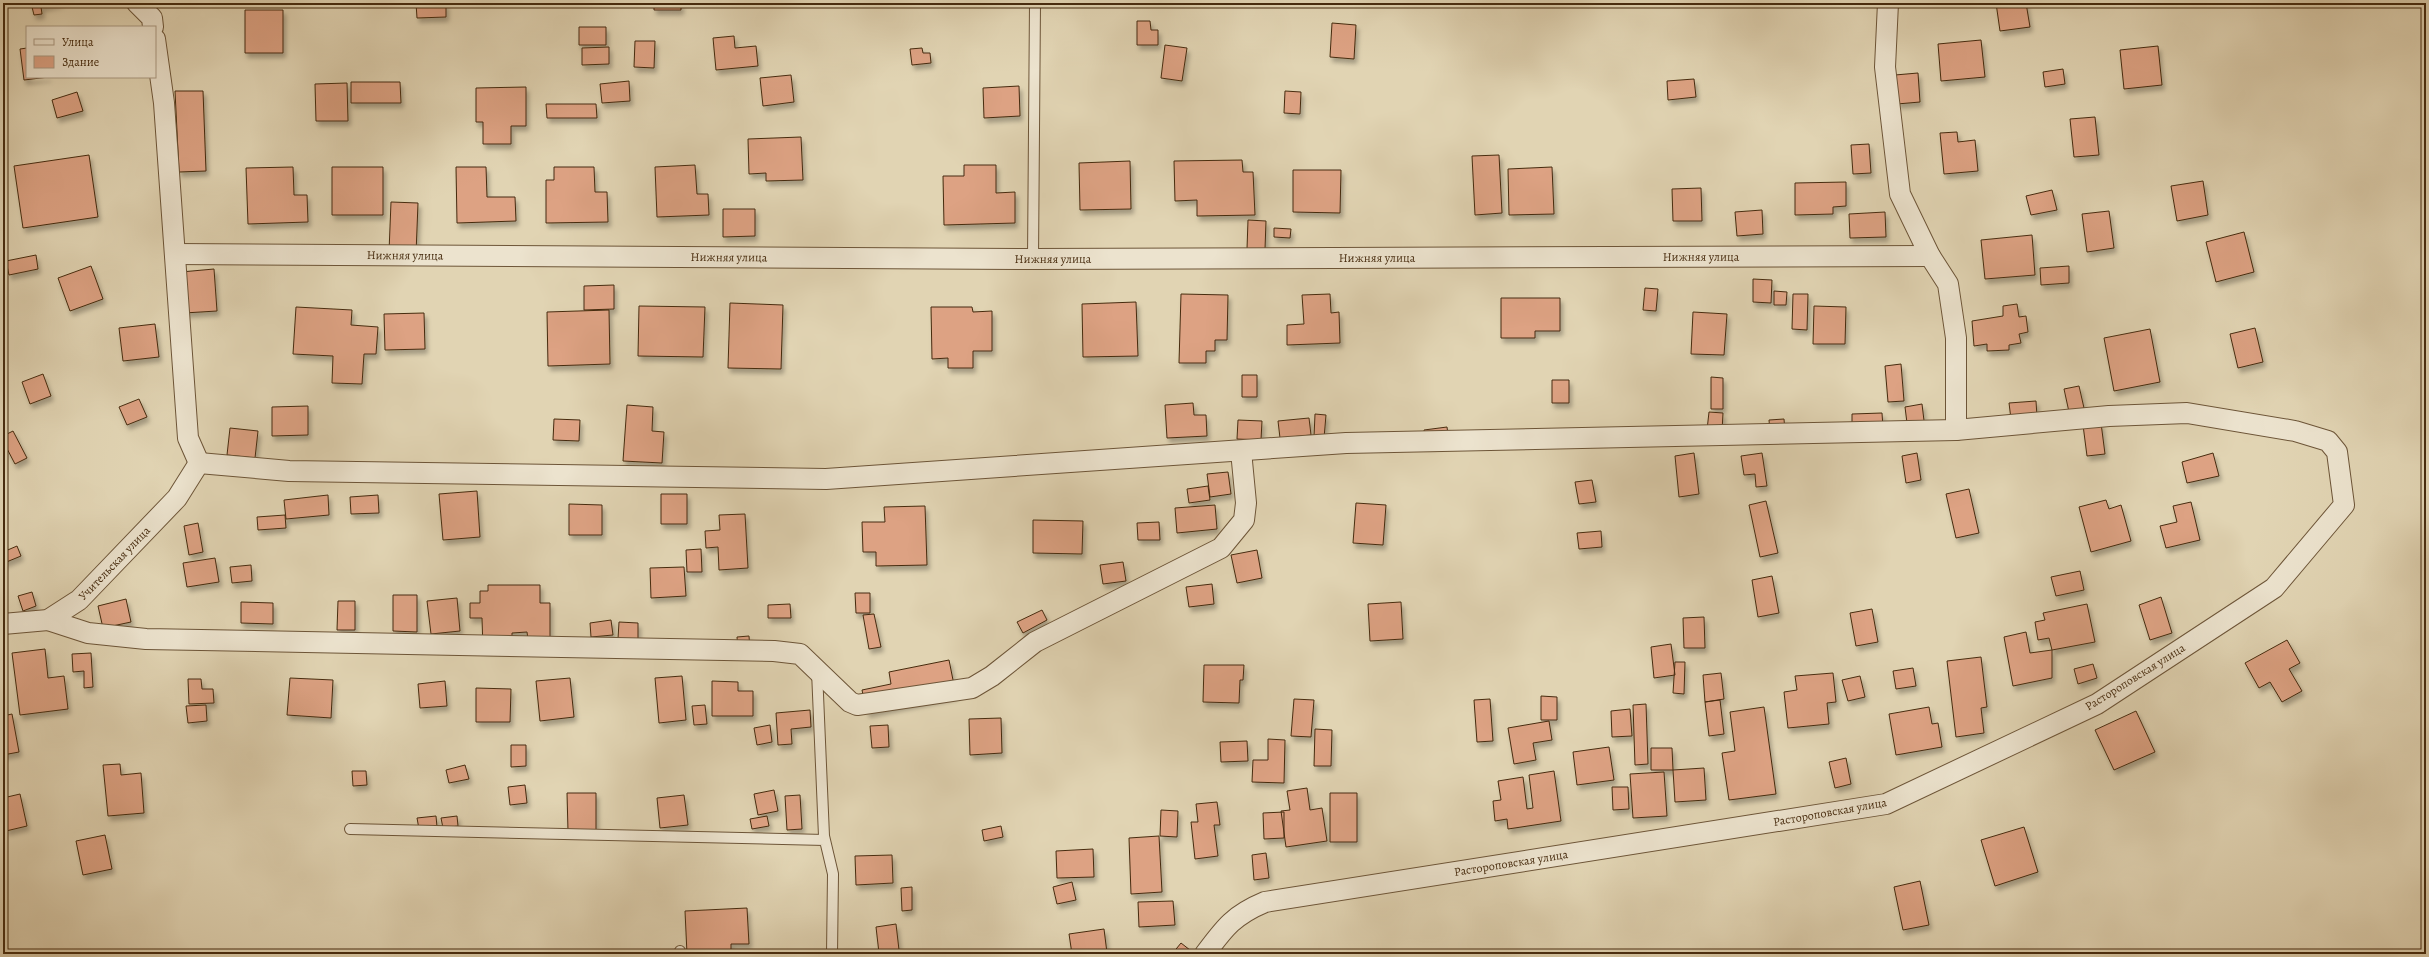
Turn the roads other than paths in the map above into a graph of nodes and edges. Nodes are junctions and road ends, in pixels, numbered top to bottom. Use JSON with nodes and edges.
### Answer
{"nodes":[{"id":1,"x":137,"y":3,"type":"edge"},
{"id":2,"x":1035,"y":3,"type":"edge"},
{"id":3,"x":1888,"y":3,"type":"edge"},
{"id":4,"x":153,"y":26,"type":"edge"},
{"id":5,"x":156,"y":45,"type":"edge"},
{"id":6,"x":175,"y":254,"type":"junction"},
{"id":7,"x":1930,"y":256,"type":"junction"},
{"id":8,"x":1033,"y":258,"type":"junction"},
{"id":9,"x":1956,"y":430,"type":"junction"},
{"id":10,"x":1241,"y":451,"type":"junction"},
{"id":11,"x":199,"y":463,"type":"junction"},
{"id":12,"x":48,"y":620,"type":"junction"},
{"id":13,"x":3,"y":624,"type":"edge"},
{"id":14,"x":817,"y":668,"type":"junction"},
{"id":15,"x":350,"y":829,"type":"dead end"},
{"id":16,"x":825,"y":840,"type":"junction"},
{"id":17,"x":832,"y":954,"type":"edge"},
{"id":18,"x":1205,"y":954,"type":"edge"}],
"edges":[{"from":1,"to":4,"type":"street"},
{"from":2,"to":8,"type":"lane"},
{"from":3,"to":7,"type":"street"},
{"from":5,"to":6,"type":"street"},
{"from":6,"to":8,"type":"street","name":"Нижняя улица"},
{"from":6,"to":11,"type":"street"},
{"from":7,"to":8,"type":"street","name":"Нижняя улица"},
{"from":7,"to":9,"type":"street"},
{"from":9,"to":10,"type":"street"},
{"from":9,"to":18,"type":"street","name":"Растороповская улица"},
{"from":10,"to":11,"type":"street"},
{"from":10,"to":14,"type":"street"},
{"from":11,"to":12,"type":"street","name":"Учительская улица"},
{"from":12,"to":13,"type":"street","name":"Учительская улица"},
{"from":12,"to":14,"type":"street"},
{"from":14,"to":16,"type":"lane"},
{"from":15,"to":16,"type":"lane"},
{"from":16,"to":17,"type":"lane"}]}
